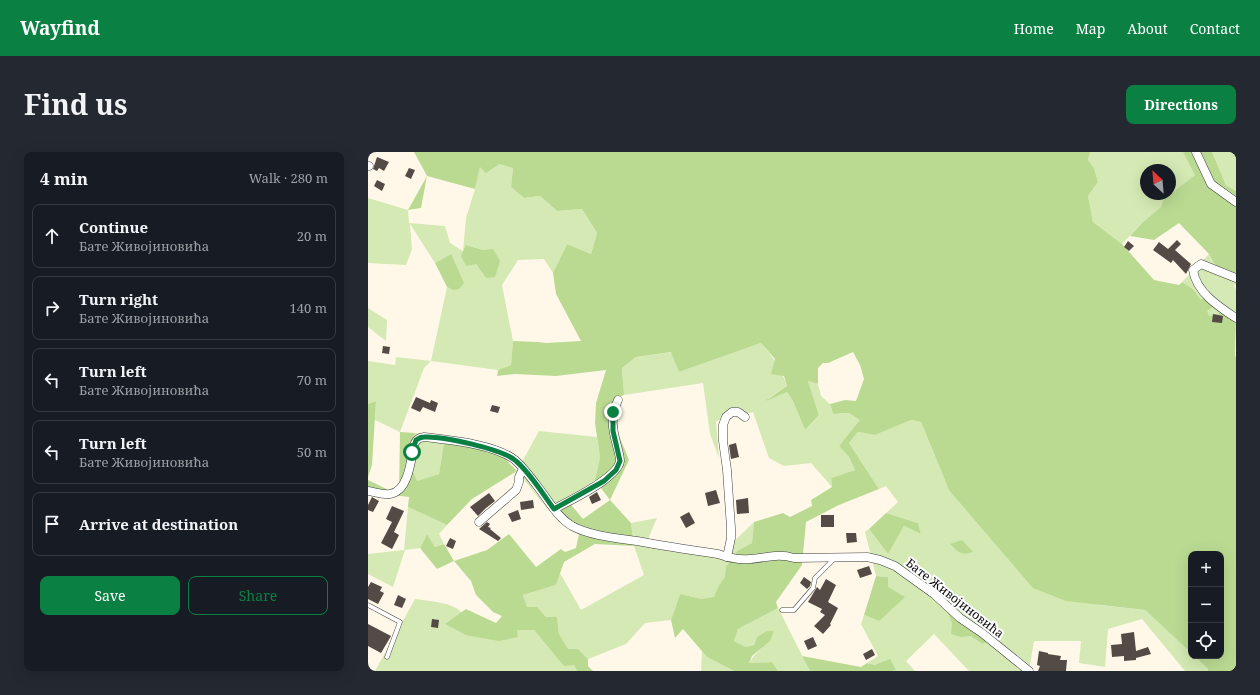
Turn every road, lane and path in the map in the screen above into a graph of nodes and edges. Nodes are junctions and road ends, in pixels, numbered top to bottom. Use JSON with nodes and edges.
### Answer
{"nodes":[{"id":1,"x":1196,"y":152,"type":"edge"},
{"id":2,"x":1236,"y":202,"type":"edge"},
{"id":3,"x":1236,"y":278,"type":"edge"},
{"id":4,"x":1236,"y":318,"type":"edge"},
{"id":5,"x":618,"y":400,"type":"dead end"},
{"id":6,"x":745,"y":416,"type":"dead end"},
{"id":7,"x":523,"y":469,"type":"junction"},
{"id":8,"x":368,"y":491,"type":"edge"},
{"id":9,"x":554,"y":509,"type":"junction"},
{"id":10,"x":479,"y":522,"type":"dead end"},
{"id":11,"x":837,"y":556,"type":"junction"},
{"id":12,"x":727,"y":557,"type":"junction"},
{"id":13,"x":368,"y":605,"type":"edge"},
{"id":14,"x":782,"y":610,"type":"dead end"},
{"id":15,"x":387,"y":657,"type":"dead end"},
{"id":16,"x":1029,"y":671,"type":"edge"}],
"edges":[{"from":1,"to":2,"type":"street"},
{"from":3,"to":4,"type":"street"},
{"from":5,"to":9,"type":"street"},
{"from":6,"to":12,"type":"street"},
{"from":7,"to":8,"type":"street","name":"Бате Живојиновића"},
{"from":7,"to":9,"type":"street","name":"Бате Живојиновића"},
{"from":7,"to":10,"type":"street"},
{"from":9,"to":12,"type":"street","name":"Бате Живојиновића"},
{"from":11,"to":12,"type":"street","name":"Бате Живојиновића"},
{"from":11,"to":14,"type":"lane"},
{"from":11,"to":16,"type":"street","name":"Бате Живојиновића"},
{"from":13,"to":15,"type":"lane"}]}
